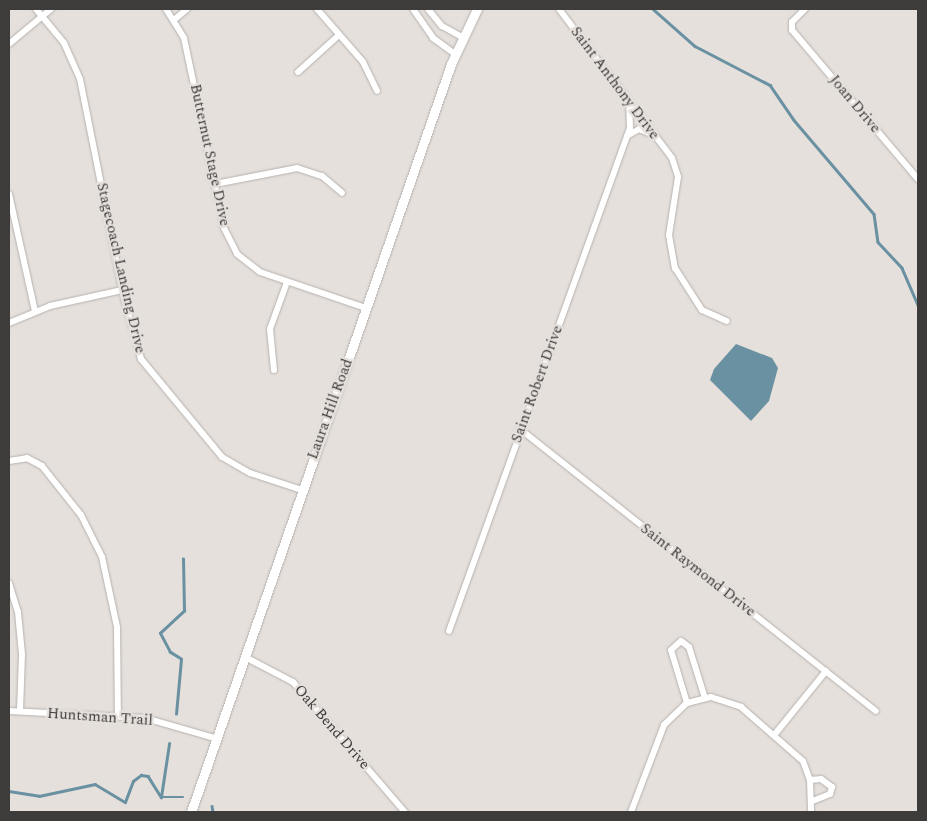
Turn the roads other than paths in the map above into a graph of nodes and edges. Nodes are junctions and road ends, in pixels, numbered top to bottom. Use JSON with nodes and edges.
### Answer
{"nodes":[{"id":1,"x":36,"y":9,"type":"edge"},
{"id":2,"x":51,"y":9,"type":"edge"},
{"id":3,"x":166,"y":9,"type":"edge"},
{"id":4,"x":187,"y":9,"type":"edge"},
{"id":5,"x":317,"y":9,"type":"edge"},
{"id":6,"x":412,"y":9,"type":"edge"},
{"id":7,"x":428,"y":9,"type":"edge"},
{"id":8,"x":477,"y":9,"type":"edge"},
{"id":9,"x":559,"y":9,"type":"edge"},
{"id":10,"x":805,"y":9,"type":"edge"},
{"id":11,"x":42,"y":16,"type":"junction"},
{"id":12,"x":175,"y":19,"type":"junction"},
{"id":13,"x":339,"y":35,"type":"junction"},
{"id":14,"x":462,"y":37,"type":"junction"},
{"id":15,"x":9,"y":44,"type":"edge"},
{"id":16,"x":455,"y":54,"type":"junction"},
{"id":17,"x":298,"y":72,"type":"dead end"},
{"id":18,"x":377,"y":91,"type":"dead end"},
{"id":19,"x":629,"y":103,"type":"junction"},
{"id":20,"x":654,"y":136,"type":"junction"},
{"id":21,"x":626,"y":137,"type":"junction"},
{"id":22,"x":918,"y":179,"type":"edge"},
{"id":23,"x":215,"y":184,"type":"junction"},
{"id":24,"x":9,"y":194,"type":"edge"},
{"id":25,"x":342,"y":194,"type":"dead end"},
{"id":26,"x":287,"y":282,"type":"junction"},
{"id":27,"x":122,"y":290,"type":"junction"},
{"id":28,"x":366,"y":308,"type":"junction"},
{"id":29,"x":36,"y":311,"type":"junction"},
{"id":30,"x":727,"y":321,"type":"dead end"},
{"id":31,"x":9,"y":323,"type":"edge"},
{"id":32,"x":274,"y":370,"type":"dead end"},
{"id":33,"x":520,"y":429,"type":"junction"},
{"id":34,"x":9,"y":461,"type":"edge"},
{"id":35,"x":302,"y":490,"type":"junction"},
{"id":36,"x":9,"y":583,"type":"edge"},
{"id":37,"x":449,"y":631,"type":"dead end"},
{"id":38,"x":247,"y":658,"type":"junction"},
{"id":39,"x":826,"y":671,"type":"junction"},
{"id":40,"x":705,"y":698,"type":"junction"},
{"id":41,"x":687,"y":703,"type":"junction"},
{"id":42,"x":9,"y":711,"type":"edge"},
{"id":43,"x":20,"y":711,"type":"junction"},
{"id":44,"x":876,"y":711,"type":"dead end"},
{"id":45,"x":118,"y":716,"type":"junction"},
{"id":46,"x":775,"y":734,"type":"junction"},
{"id":47,"x":218,"y":739,"type":"junction"},
{"id":48,"x":810,"y":780,"type":"junction"},
{"id":49,"x":813,"y":801,"type":"junction"},
{"id":50,"x":191,"y":812,"type":"edge"},
{"id":51,"x":406,"y":812,"type":"edge"},
{"id":52,"x":632,"y":812,"type":"edge"},
{"id":53,"x":811,"y":812,"type":"edge"}],
"edges":[{"from":1,"to":11,"type":"street","name":"Stagecoach Landing Drive"},
{"from":2,"to":11,"type":"street"},
{"from":3,"to":12,"type":"street","name":"Butternut Stage Drive"},
{"from":4,"to":12,"type":"street"},
{"from":5,"to":13,"type":"street"},
{"from":6,"to":16,"type":"street"},
{"from":7,"to":14,"type":"street"},
{"from":8,"to":14,"type":"main road","name":"Laura Hill Road"},
{"from":9,"to":19,"type":"street","name":"Saint Anthony Drive"},
{"from":10,"to":22,"type":"street","name":"Joan Drive"},
{"from":11,"to":15,"type":"street"},
{"from":11,"to":27,"type":"street","name":"Stagecoach Landing Drive"},
{"from":12,"to":23,"type":"street","name":"Butternut Stage Drive"},
{"from":13,"to":17,"type":"street"},
{"from":13,"to":18,"type":"street"},
{"from":14,"to":16,"type":"main road","name":"Laura Hill Road"},
{"from":16,"to":28,"type":"main road","name":"Laura Hill Road"},
{"from":19,"to":20,"type":"street","name":"Saint Anthony Drive"},
{"from":19,"to":21,"type":"street","name":"Saint Robert Drive"},
{"from":20,"to":21,"type":"street"},
{"from":20,"to":30,"type":"street","name":"Saint Anthony Drive"},
{"from":21,"to":33,"type":"street","name":"Saint Robert Drive"},
{"from":23,"to":25,"type":"street"},
{"from":23,"to":26,"type":"street","name":"Butternut Stage Drive"},
{"from":24,"to":29,"type":"street"},
{"from":26,"to":28,"type":"street","name":"Butternut Stage Drive"},
{"from":26,"to":32,"type":"street"},
{"from":27,"to":29,"type":"street"},
{"from":27,"to":35,"type":"street","name":"Stagecoach Landing Drive"},
{"from":28,"to":35,"type":"main road","name":"Laura Hill Road"},
{"from":29,"to":31,"type":"street"},
{"from":33,"to":37,"type":"street","name":"Saint Robert Drive"},
{"from":33,"to":39,"type":"street","name":"Saint Raymond Drive"},
{"from":34,"to":45,"type":"street"},
{"from":35,"to":38,"type":"main road","name":"Laura Hill Road"},
{"from":36,"to":43,"type":"street"},
{"from":38,"to":47,"type":"main road","name":"Laura Hill Road"},
{"from":38,"to":51,"type":"street","name":"Oak Bend Drive"},
{"from":39,"to":44,"type":"street","name":"Saint Raymond Drive"},
{"from":39,"to":46,"type":"street"},
{"from":40,"to":41,"type":"street"},
{"from":40,"to":41,"type":"street"},
{"from":40,"to":46,"type":"street"},
{"from":41,"to":52,"type":"street"},
{"from":42,"to":43,"type":"street","name":"Huntsman Trail"},
{"from":43,"to":45,"type":"street","name":"Huntsman Trail"},
{"from":45,"to":47,"type":"street","name":"Huntsman Trail"},
{"from":46,"to":48,"type":"street"},
{"from":47,"to":50,"type":"main road","name":"Laura Hill Road"},
{"from":48,"to":49,"type":"street"},
{"from":48,"to":49,"type":"street"},
{"from":49,"to":53,"type":"street"}]}
